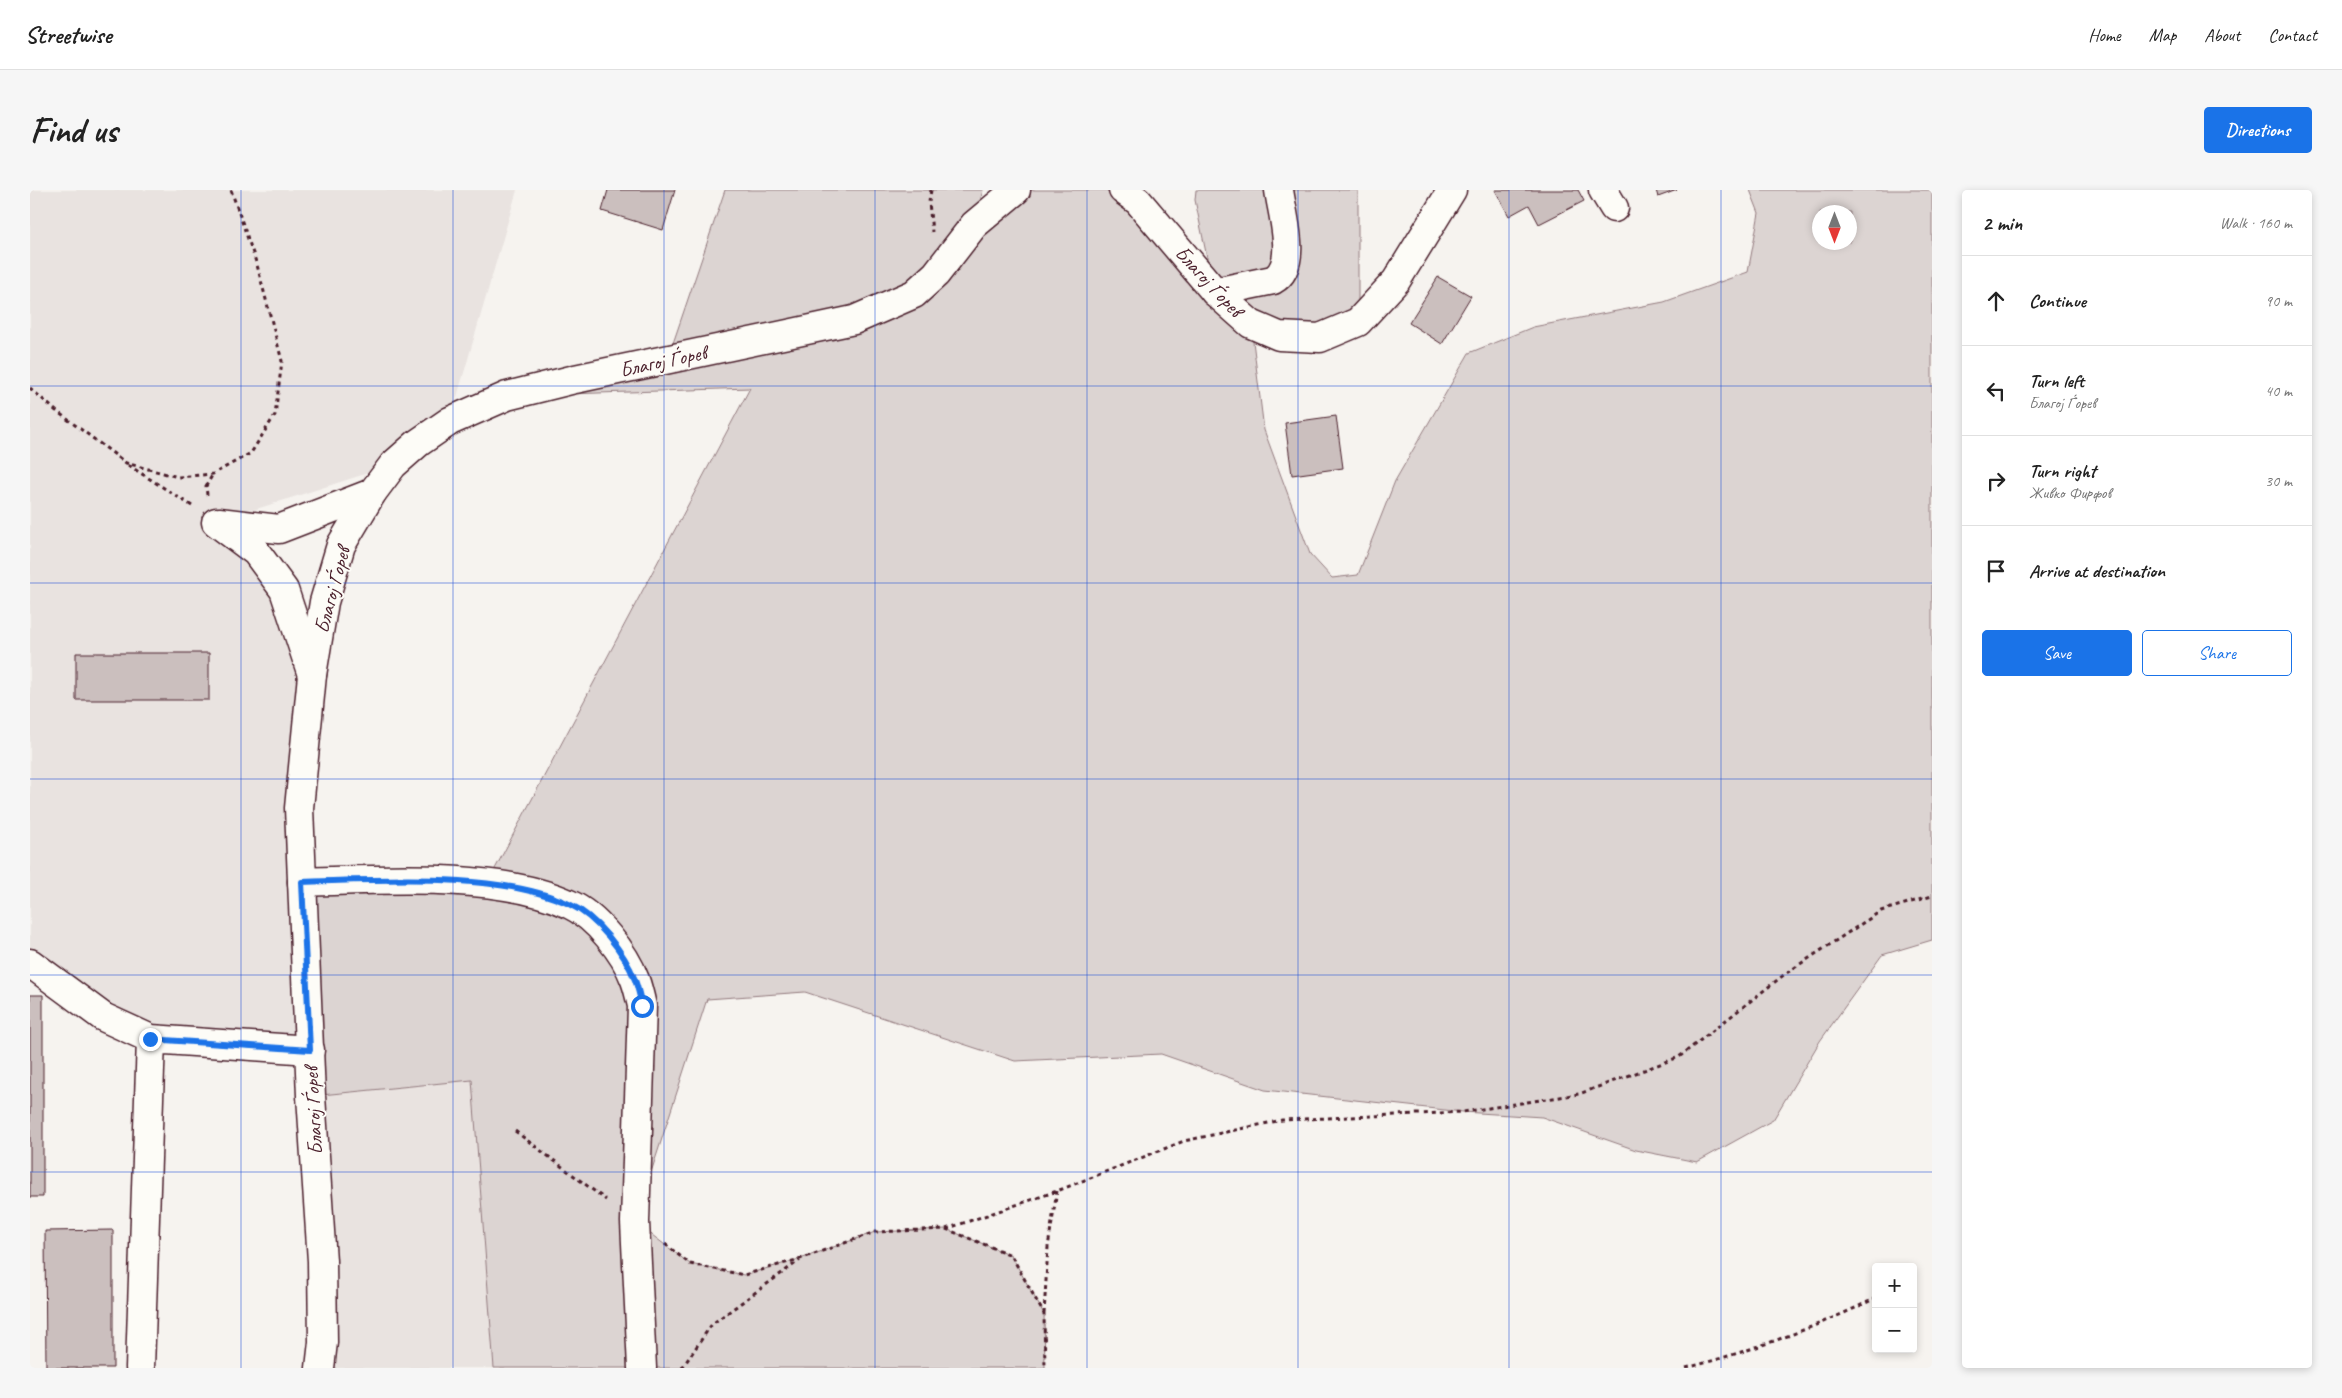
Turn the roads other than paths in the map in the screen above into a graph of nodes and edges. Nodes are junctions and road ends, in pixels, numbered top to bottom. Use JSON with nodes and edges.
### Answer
{"nodes":[{"id":1,"x":1016,"y":190,"type":"edge"},
{"id":2,"x":1123,"y":190,"type":"edge"},
{"id":3,"x":1279,"y":190,"type":"edge"},
{"id":4,"x":1452,"y":190,"type":"edge"},
{"id":5,"x":1215,"y":292,"type":"junction"},
{"id":6,"x":372,"y":493,"type":"junction"},
{"id":7,"x":312,"y":675,"type":"junction"},
{"id":8,"x":302,"y":882,"type":"junction"},
{"id":9,"x":30,"y":963,"type":"edge"},
{"id":10,"x":150,"y":1039,"type":"junction"},
{"id":11,"x":310,"y":1050,"type":"junction"},
{"id":12,"x":140,"y":1368,"type":"edge"},
{"id":13,"x":320,"y":1368,"type":"edge"},
{"id":14,"x":642,"y":1368,"type":"edge"}],
"edges":[{"from":1,"to":6,"type":"main road","name":"Благој Ѓорев"},
{"from":2,"to":5,"type":"main road","name":"Благој Ѓорев"},
{"from":3,"to":5,"type":"main road"},
{"from":4,"to":5,"type":"main road","name":"Благој Ѓорев"},
{"from":6,"to":7,"type":"main road","name":"Благој Ѓорев"},
{"from":6,"to":7,"type":"main road"},
{"from":7,"to":8,"type":"main road","name":"Благој Ѓорев"},
{"from":8,"to":11,"type":"main road","name":"Благој Ѓорев"},
{"from":8,"to":14,"type":"main road"},
{"from":9,"to":10,"type":"main road"},
{"from":10,"to":11,"type":"main road"},
{"from":10,"to":12,"type":"main road"},
{"from":11,"to":13,"type":"main road","name":"Благој Ѓорев"}]}
